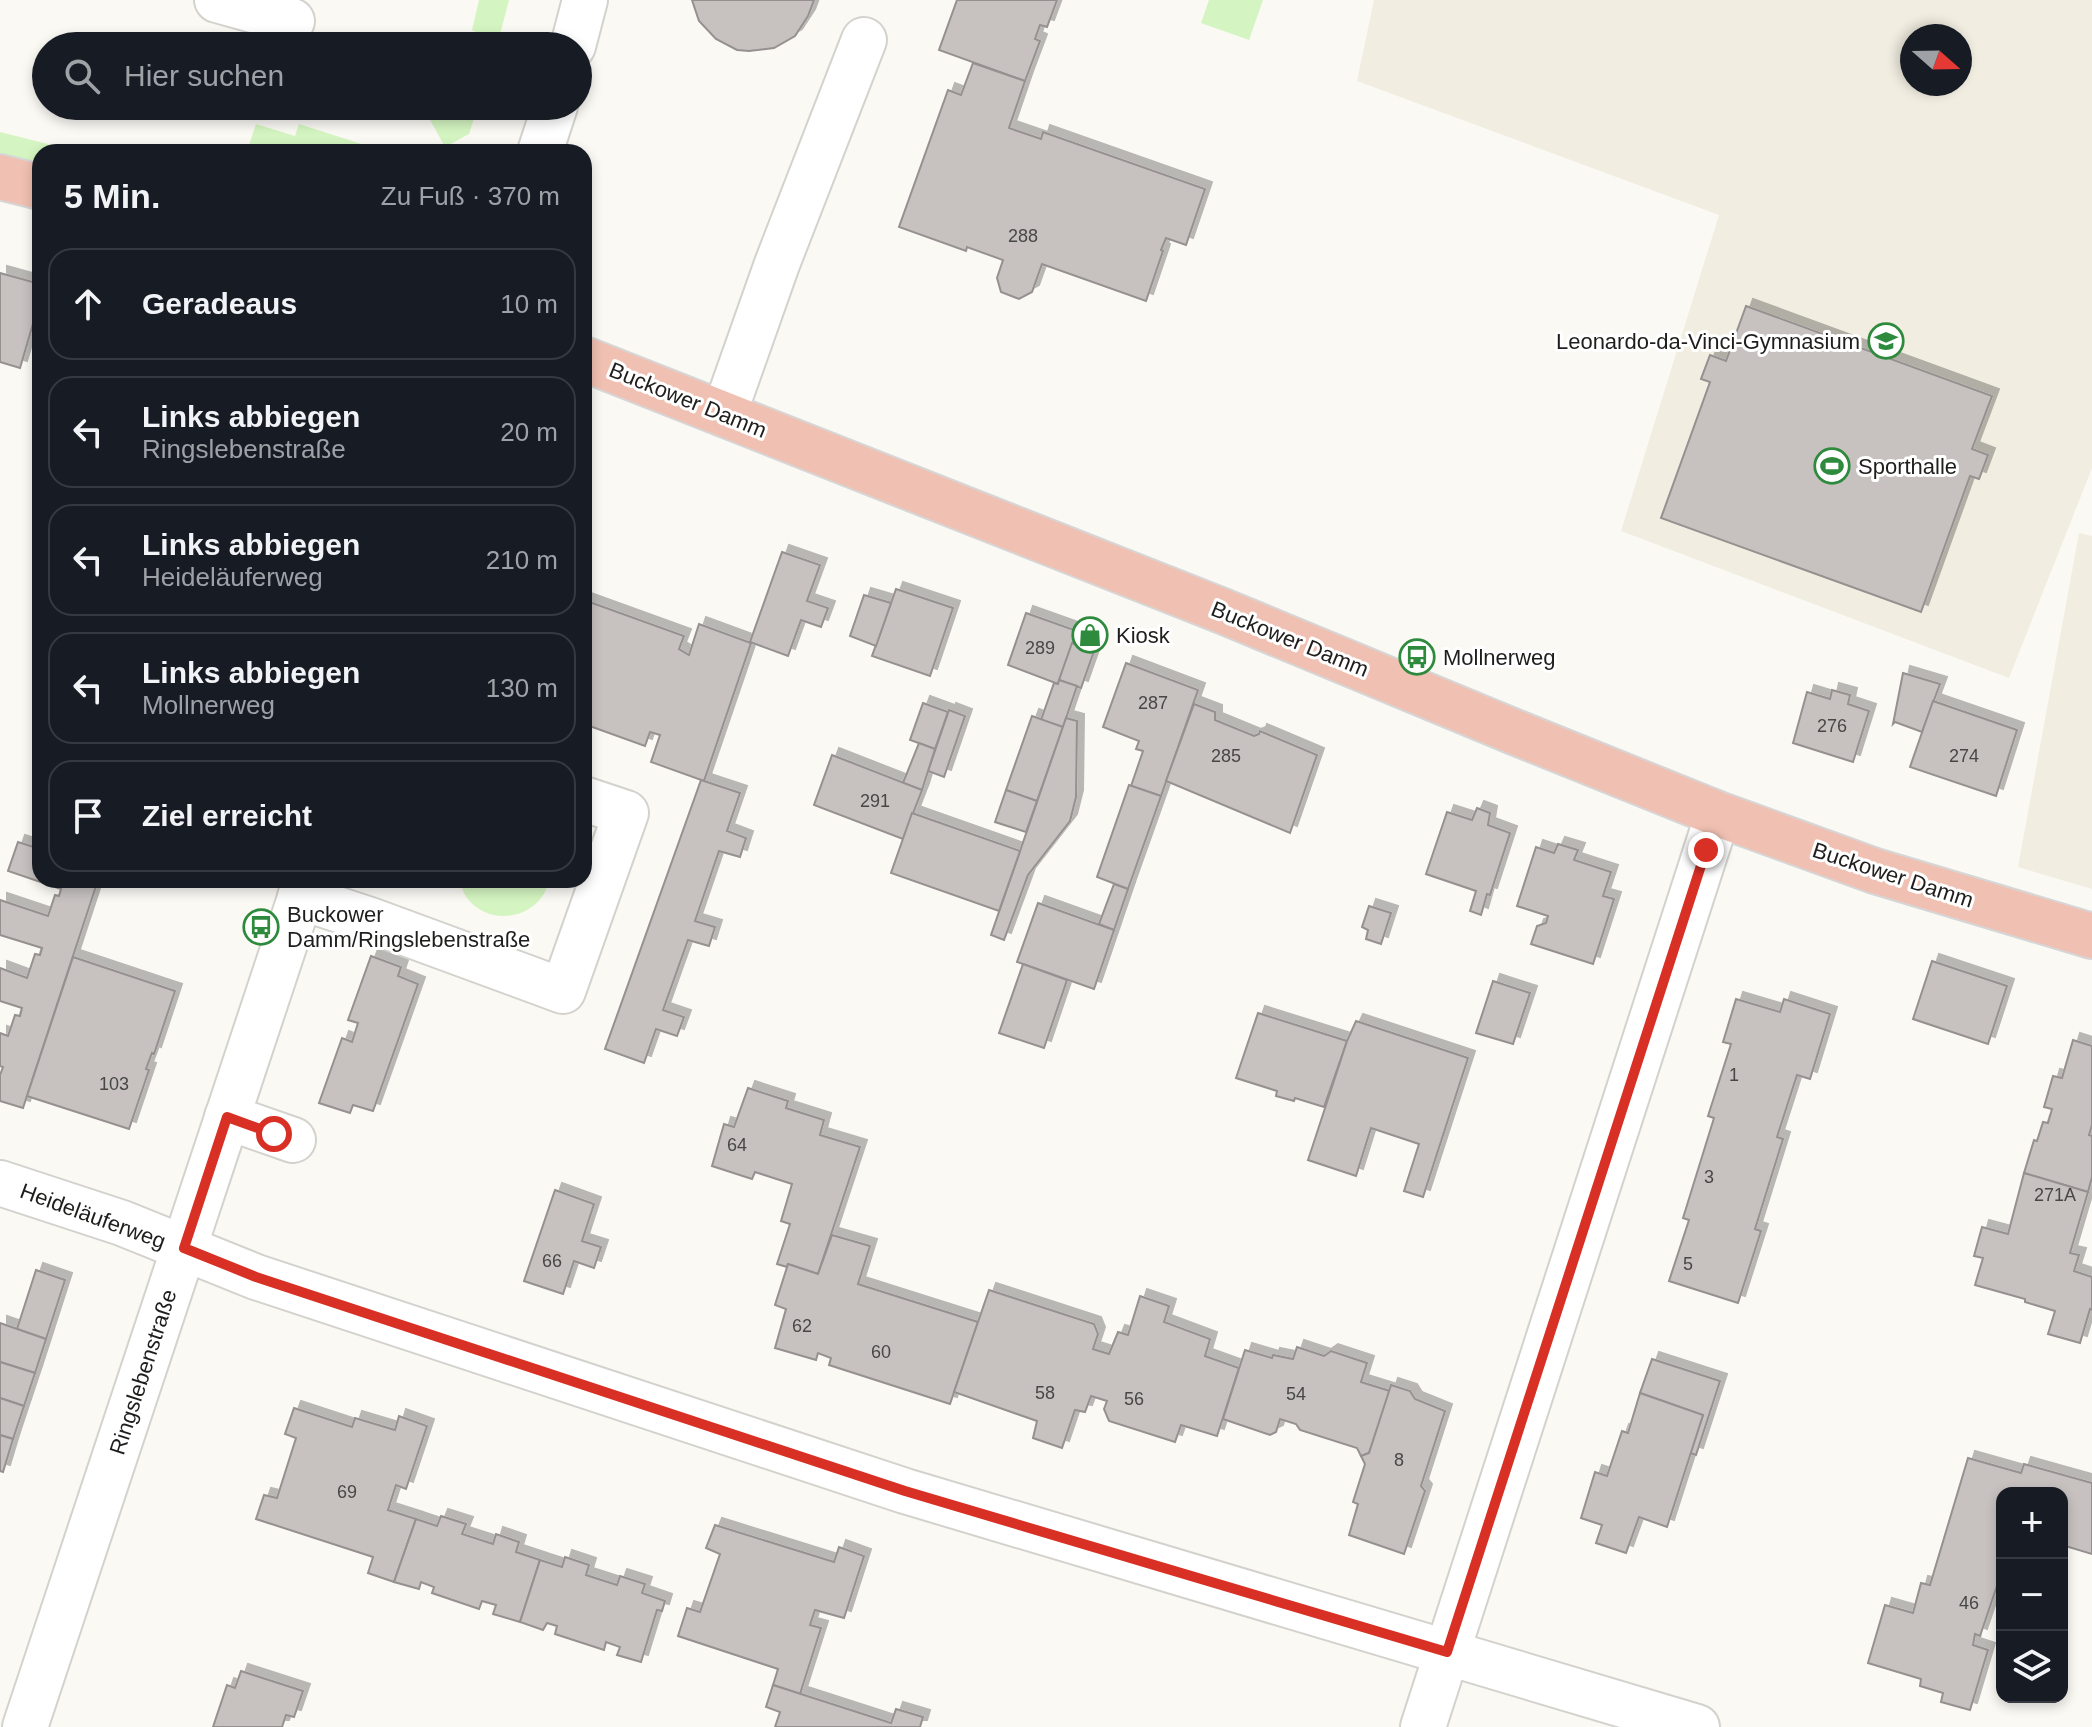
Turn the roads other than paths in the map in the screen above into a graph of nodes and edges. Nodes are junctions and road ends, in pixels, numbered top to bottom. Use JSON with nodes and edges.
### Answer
{"nodes":[{"id":1,"x":217,"y":0,"type":"edge"},
{"id":2,"x":585,"y":0,"type":"edge"},
{"id":3,"x":292,"y":21,"type":"dead end"},
{"id":4,"x":577,"y":32,"type":"edge"},
{"id":5,"x":864,"y":40,"type":"dead end"},
{"id":6,"x":550,"y":120,"type":"edge"},
{"id":7,"x":543,"y":144,"type":"edge"},
{"id":8,"x":0,"y":177,"type":"edge"},
{"id":9,"x":32,"y":185,"type":"edge"},
{"id":10,"x":592,"y":362,"type":"edge"},
{"id":11,"x":724,"y":414,"type":"junction"},
{"id":12,"x":592,"y":802,"type":"edge"},
{"id":13,"x":1718,"y":814,"type":"junction"},
{"id":14,"x":303,"y":889,"type":"edge"},
{"id":15,"x":2092,"y":936,"type":"edge"},
{"id":16,"x":227,"y":1117,"type":"junction"},
{"id":17,"x":293,"y":1140,"type":"dead end"},
{"id":18,"x":0,"y":1183,"type":"edge"},
{"id":19,"x":184,"y":1248,"type":"junction"},
{"id":20,"x":1447,"y":1652,"type":"junction"},
{"id":21,"x":25,"y":1727,"type":"edge"},
{"id":22,"x":1423,"y":1727,"type":"edge"},
{"id":23,"x":1697,"y":1727,"type":"edge"}],
"edges":[{"from":1,"to":3,"type":"street"},
{"from":2,"to":4,"type":"street"},
{"from":5,"to":11,"type":"street"},
{"from":6,"to":7,"type":"street"},
{"from":8,"to":9,"type":"main road"},
{"from":10,"to":11,"type":"main road","name":"Buckower Damm"},
{"from":11,"to":13,"type":"main road","name":"Buckower Damm"},
{"from":12,"to":14,"type":"street"},
{"from":13,"to":15,"type":"main road","name":"Buckower Damm"},
{"from":13,"to":20,"type":"street"},
{"from":14,"to":16,"type":"street","name":"Ringslebenstraße"},
{"from":16,"to":17,"type":"street"},
{"from":16,"to":19,"type":"street","name":"Ringslebenstraße"},
{"from":18,"to":19,"type":"street","name":"Heideläuferweg"},
{"from":19,"to":20,"type":"street","name":"Heideläuferweg"},
{"from":19,"to":21,"type":"street","name":"Ringslebenstraße"},
{"from":20,"to":22,"type":"street"},
{"from":20,"to":23,"type":"street","name":"Heideläuferweg"}]}
